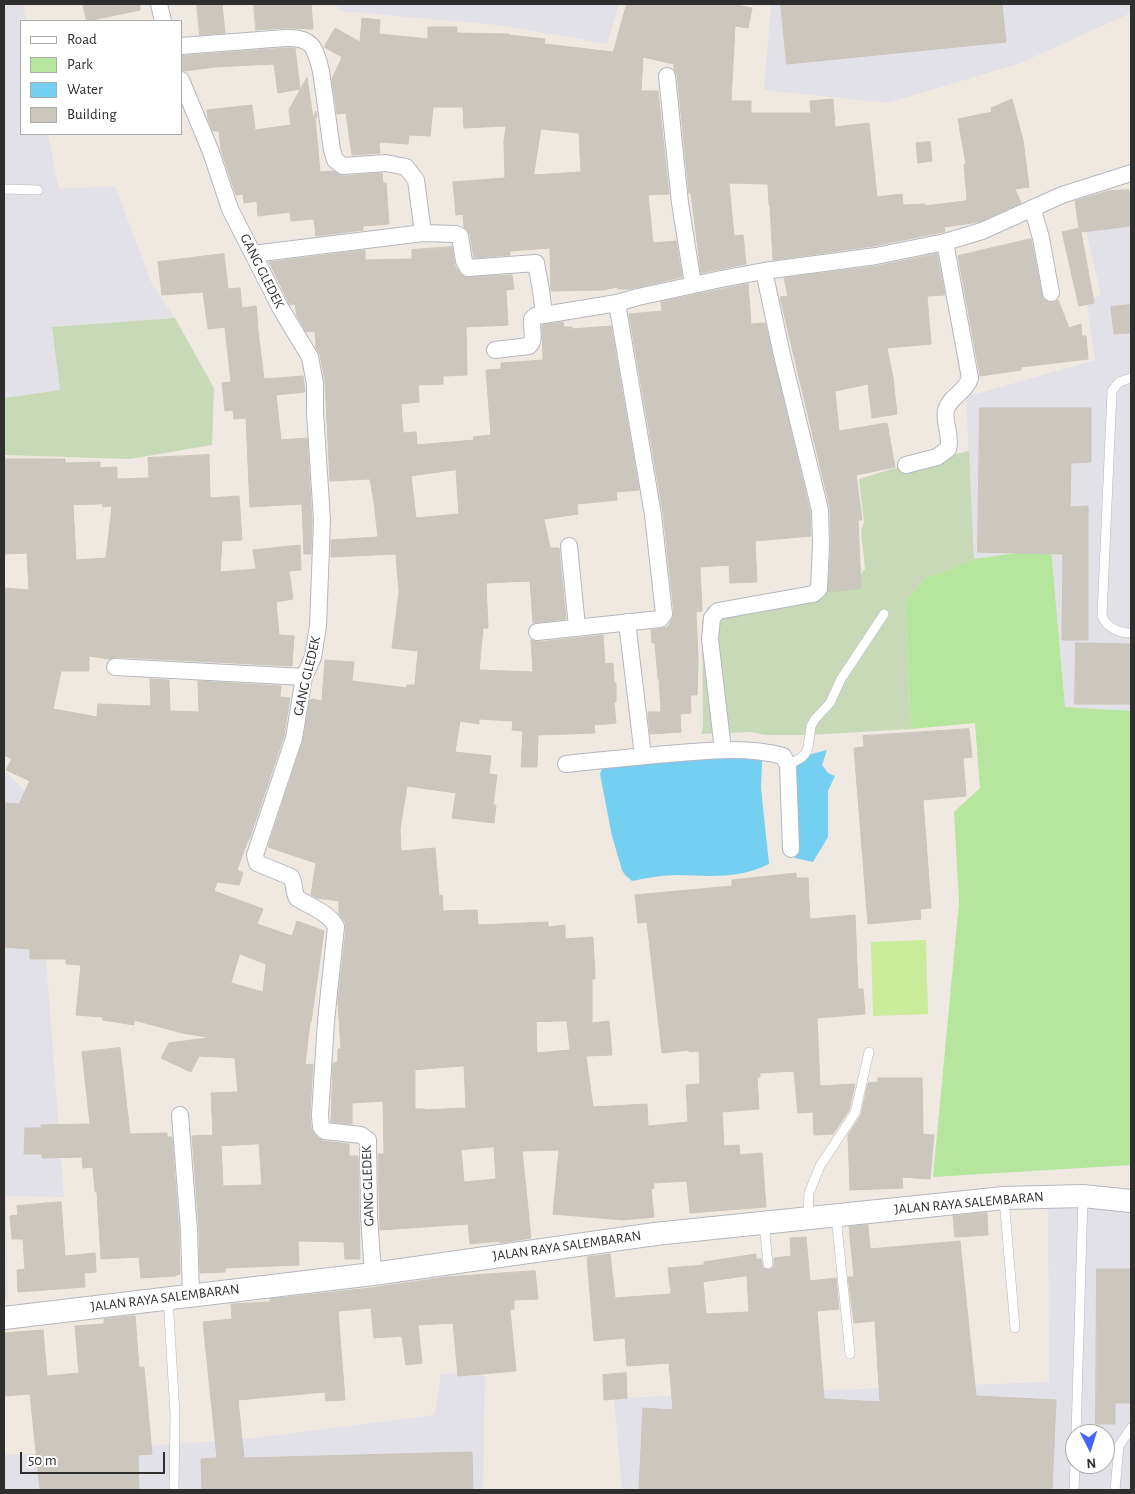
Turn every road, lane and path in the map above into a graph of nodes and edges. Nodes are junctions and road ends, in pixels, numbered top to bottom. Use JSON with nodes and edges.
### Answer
{"nodes":[{"id":1,"x":159,"y":4,"type":"edge"},
{"id":2,"x":163,"y":20,"type":"edge"},
{"id":3,"x":182,"y":46,"type":"edge"},
{"id":4,"x":667,"y":76,"type":"dead end"},
{"id":5,"x":182,"y":82,"type":"edge"},
{"id":6,"x":1131,"y":173,"type":"edge"},
{"id":7,"x":4,"y":189,"type":"edge"},
{"id":8,"x":38,"y":190,"type":"dead end"},
{"id":9,"x":1033,"y":210,"type":"junction"},
{"id":10,"x":423,"y":233,"type":"junction"},
{"id":11,"x":945,"y":242,"type":"junction"},
{"id":12,"x":253,"y":254,"type":"junction"},
{"id":13,"x":764,"y":271,"type":"junction"},
{"id":14,"x":693,"y":284,"type":"junction"},
{"id":15,"x":1051,"y":294,"type":"dead end"},
{"id":16,"x":617,"y":303,"type":"junction"},
{"id":17,"x":544,"y":315,"type":"junction"},
{"id":18,"x":495,"y":350,"type":"dead end"},
{"id":19,"x":1131,"y":378,"type":"edge"},
{"id":20,"x":906,"y":465,"type":"dead end"},
{"id":21,"x":569,"y":546,"type":"dead end"},
{"id":22,"x":884,"y":614,"type":"dead end"},
{"id":23,"x":627,"y":622,"type":"junction"},
{"id":24,"x":577,"y":627,"type":"junction"},
{"id":25,"x":537,"y":632,"type":"dead end"},
{"id":26,"x":1131,"y":633,"type":"edge"},
{"id":27,"x":115,"y":666,"type":"dead end"},
{"id":28,"x":304,"y":677,"type":"junction"},
{"id":29,"x":723,"y":750,"type":"junction"},
{"id":30,"x":643,"y":756,"type":"junction"},
{"id":31,"x":566,"y":764,"type":"dead end"},
{"id":32,"x":788,"y":765,"type":"junction"},
{"id":33,"x":791,"y":849,"type":"dead end"},
{"id":34,"x":869,"y":1052,"type":"dead end"},
{"id":35,"x":180,"y":1115,"type":"dead end"},
{"id":36,"x":1083,"y":1196,"type":"junction"},
{"id":37,"x":1004,"y":1198,"type":"junction"},
{"id":38,"x":1131,"y":1201,"type":"edge"},
{"id":39,"x":836,"y":1216,"type":"junction"},
{"id":40,"x":808,"y":1218,"type":"junction"},
{"id":41,"x":764,"y":1223,"type":"junction"},
{"id":42,"x":768,"y":1264,"type":"dead end"},
{"id":43,"x":373,"y":1274,"type":"junction"},
{"id":44,"x":191,"y":1295,"type":"junction"},
{"id":45,"x":168,"y":1297,"type":"junction"},
{"id":46,"x":4,"y":1318,"type":"edge"},
{"id":47,"x":1015,"y":1328,"type":"dead end"},
{"id":48,"x":850,"y":1354,"type":"dead end"},
{"id":49,"x":1076,"y":1424,"type":"edge"},
{"id":50,"x":1131,"y":1428,"type":"edge"},
{"id":51,"x":1075,"y":1474,"type":"edge"},
{"id":52,"x":174,"y":1490,"type":"edge"},
{"id":53,"x":1074,"y":1490,"type":"edge"},
{"id":54,"x":1115,"y":1490,"type":"edge"}],
"edges":[{"from":1,"to":2,"type":"street"},
{"from":3,"to":10,"type":"street"},
{"from":4,"to":14,"type":"street"},
{"from":5,"to":12,"type":"street","name":"GANG GLEDEK"},
{"from":6,"to":9,"type":"street"},
{"from":7,"to":8,"type":"lane"},
{"from":9,"to":11,"type":"street"},
{"from":9,"to":15,"type":"street"},
{"from":10,"to":12,"type":"street"},
{"from":10,"to":17,"type":"street"},
{"from":11,"to":13,"type":"street"},
{"from":11,"to":20,"type":"street"},
{"from":12,"to":28,"type":"street","name":"GANG GLEDEK"},
{"from":13,"to":14,"type":"street"},
{"from":13,"to":29,"type":"street"},
{"from":14,"to":16,"type":"street"},
{"from":16,"to":17,"type":"street"},
{"from":16,"to":23,"type":"street"},
{"from":17,"to":18,"type":"street"},
{"from":19,"to":26,"type":"lane"},
{"from":21,"to":24,"type":"street"},
{"from":22,"to":32,"type":"lane"},
{"from":23,"to":24,"type":"street"},
{"from":23,"to":30,"type":"street"},
{"from":24,"to":25,"type":"street"},
{"from":27,"to":28,"type":"street"},
{"from":28,"to":43,"type":"street","name":"GANG GLEDEK"},
{"from":29,"to":30,"type":"street"},
{"from":29,"to":32,"type":"street"},
{"from":30,"to":31,"type":"street"},
{"from":32,"to":33,"type":"street"},
{"from":34,"to":40,"type":"lane"},
{"from":35,"to":44,"type":"street"},
{"from":36,"to":37,"type":"main road","name":"JALAN RAYA SALEMBARAN"},
{"from":36,"to":38,"type":"main road","name":"JALAN RAYA SALEMBARAN"},
{"from":36,"to":49,"type":"lane"},
{"from":37,"to":39,"type":"main road","name":"JALAN RAYA SALEMBARAN"},
{"from":37,"to":47,"type":"lane"},
{"from":39,"to":40,"type":"main road","name":"JALAN RAYA SALEMBARAN"},
{"from":39,"to":48,"type":"lane"},
{"from":40,"to":41,"type":"main road","name":"JALAN RAYA SALEMBARAN"},
{"from":41,"to":42,"type":"lane"},
{"from":41,"to":43,"type":"main road","name":"JALAN RAYA SALEMBARAN"},
{"from":43,"to":44,"type":"main road","name":"JALAN RAYA SALEMBARAN"},
{"from":44,"to":45,"type":"main road","name":"JALAN RAYA SALEMBARAN"},
{"from":45,"to":46,"type":"main road","name":"JALAN RAYA SALEMBARAN"},
{"from":45,"to":52,"type":"lane"},
{"from":50,"to":54,"type":"lane"},
{"from":51,"to":53,"type":"lane"}]}
